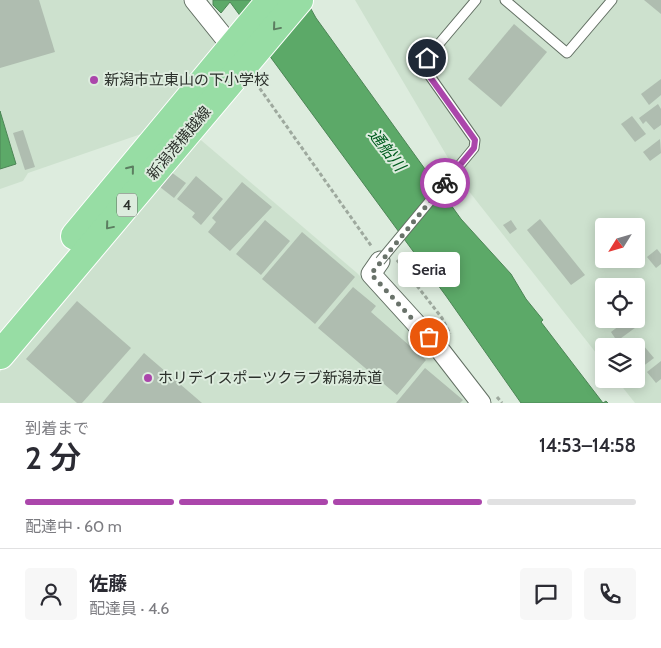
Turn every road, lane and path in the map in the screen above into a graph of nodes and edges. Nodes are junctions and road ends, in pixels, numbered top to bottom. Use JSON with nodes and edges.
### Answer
{"nodes":[{"id":1,"x":194,"y":0,"type":"edge"},
{"id":2,"x":271,"y":0,"type":"edge"},
{"id":3,"x":299,"y":0,"type":"edge"},
{"id":4,"x":476,"y":0,"type":"edge"},
{"id":5,"x":505,"y":0,"type":"edge"},
{"id":6,"x":612,"y":0,"type":"edge"},
{"id":7,"x":244,"y":54,"type":"junction"},
{"id":8,"x":385,"y":256,"type":"junction"},
{"id":9,"x":0,"y":329,"type":"edge"},
{"id":10,"x":454,"y":340,"type":"dead end"},
{"id":11,"x":0,"y":355,"type":"edge"},
{"id":12,"x":488,"y":399,"type":"edge"},
{"id":13,"x":502,"y":403,"type":"edge"}],
"edges":[{"from":1,"to":7,"type":"street"},
{"from":2,"to":7,"type":"main road","name":"新潟港横越線","number":"4"},
{"from":3,"to":7,"type":"main road","name":"新潟港横越線","number":"4","one_way":true},
{"from":4,"to":8,"type":"lane","bridge":true},
{"from":5,"to":6,"type":"lane"},
{"from":7,"to":8,"type":"path"},
{"from":9,"to":7,"type":"main road","name":"新潟港横越線","number":"4","one_way":true},
{"from":7,"to":11,"type":"main road","name":"新潟港横越線","number":"4","one_way":true},
{"from":8,"to":10,"type":"path"},
{"from":8,"to":12,"type":"street"},
{"from":12,"to":13,"type":"path"}]}
